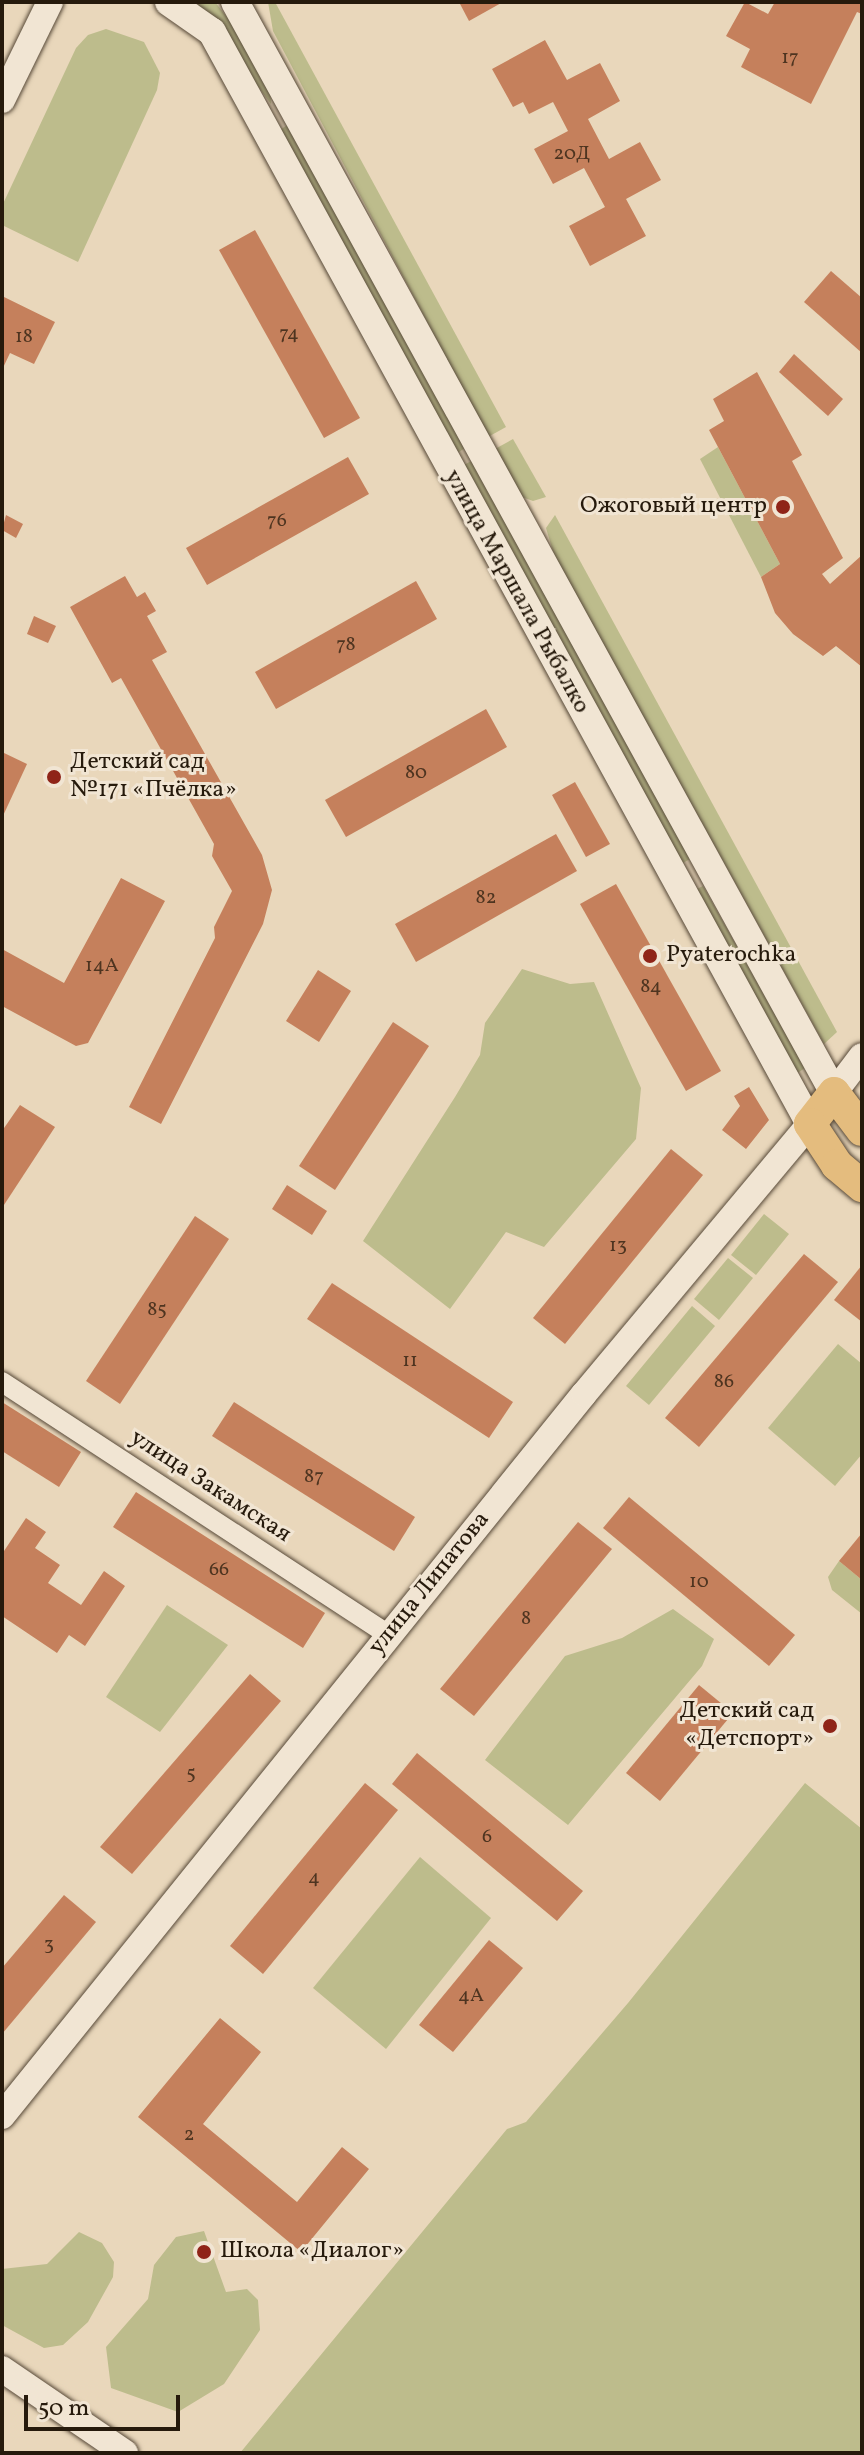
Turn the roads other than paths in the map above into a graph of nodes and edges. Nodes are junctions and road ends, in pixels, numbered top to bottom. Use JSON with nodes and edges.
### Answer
{"nodes":[{"id":1,"x":50,"y":2,"type":"edge"},
{"id":2,"x":169,"y":2,"type":"edge"},
{"id":3,"x":235,"y":2,"type":"edge"},
{"id":4,"x":2,"y":100,"type":"edge"},
{"id":5,"x":309,"y":132,"type":"junction"},
{"id":6,"x":276,"y":150,"type":"junction"},
{"id":7,"x":698,"y":852,"type":"junction"},
{"id":8,"x":669,"y":871,"type":"junction"},
{"id":9,"x":862,"y":1056,"type":"edge"},
{"id":10,"x":834,"y":1093,"type":"junction"},
{"id":11,"x":810,"y":1124,"type":"junction"},
{"id":12,"x":862,"y":1130,"type":"edge"},
{"id":13,"x":862,"y":1186,"type":"edge"},
{"id":14,"x":2,"y":1382,"type":"edge"},
{"id":15,"x":389,"y":1635,"type":"junction"},
{"id":16,"x":2,"y":2116,"type":"edge"},
{"id":17,"x":2,"y":2369,"type":"edge"},
{"id":18,"x":125,"y":2453,"type":"edge"}],
"edges":[{"from":1,"to":4,"type":"street"},
{"from":2,"to":6,"type":"main road","name":"улица Маршала Рыбалко"},
{"from":3,"to":5,"type":"main road","name":"улица Маршала Рыбалко"},
{"from":5,"to":6,"type":"main road"},
{"from":5,"to":7,"type":"main road","name":"улица Маршала Рыбалко"},
{"from":6,"to":8,"type":"main road","name":"улица Маршала Рыбалко"},
{"from":7,"to":8,"type":"main road"},
{"from":7,"to":10,"type":"main road","name":"улица Маршала Рыбалко"},
{"from":8,"to":11,"type":"main road","name":"улица Маршала Рыбалко"},
{"from":9,"to":10,"type":"street","name":"улица Липатова"},
{"from":10,"to":11,"type":"main road","name":"улица Липатова"},
{"from":10,"to":12,"type":"main road","name":"улица Маршала Рыбалко"},
{"from":11,"to":13,"type":"main road","name":"улица Маршала Рыбалко"},
{"from":11,"to":15,"type":"street","name":"улица Липатова"},
{"from":14,"to":15,"type":"street","name":"улица Закамская"},
{"from":15,"to":16,"type":"street","name":"улица Липатова"},
{"from":17,"to":18,"type":"street"}]}
